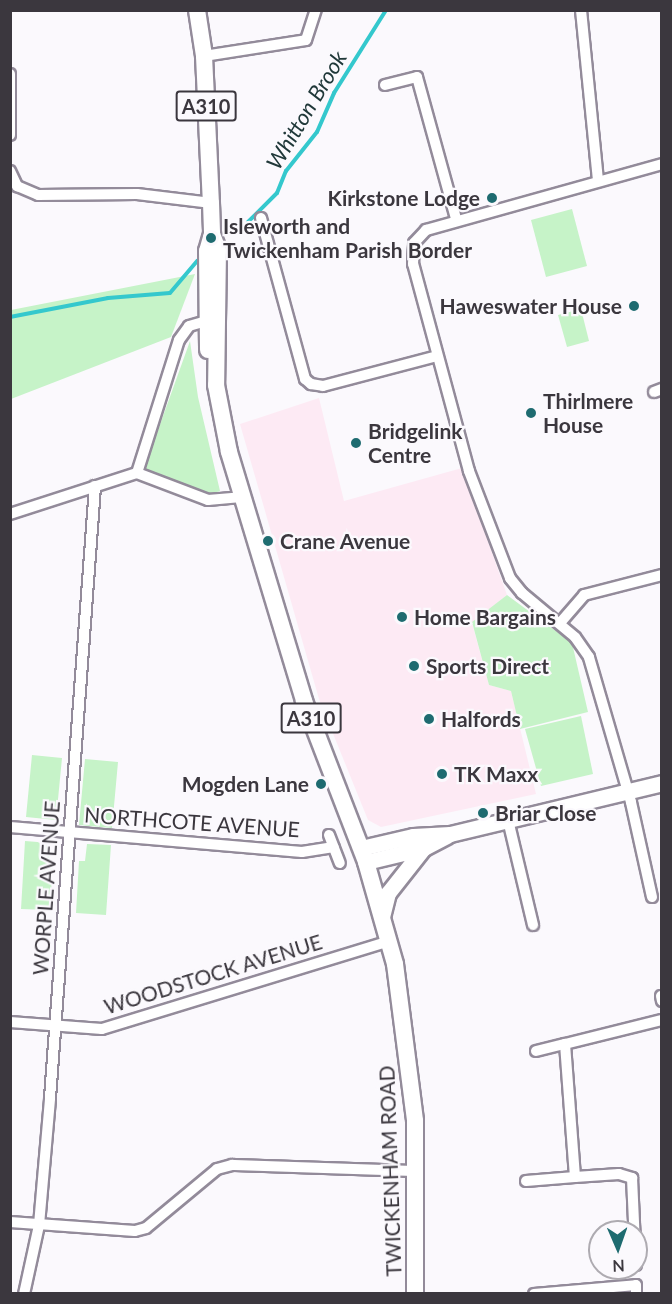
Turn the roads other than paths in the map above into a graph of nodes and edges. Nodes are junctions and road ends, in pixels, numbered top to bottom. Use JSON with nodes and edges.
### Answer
{"nodes":[{"id":1,"x":197,"y":10,"type":"edge"},
{"id":2,"x":316,"y":10,"type":"edge"},
{"id":3,"x":581,"y":10,"type":"edge"},
{"id":4,"x":204,"y":56,"type":"junction"},
{"id":5,"x":10,"y":74,"type":"edge"},
{"id":6,"x":385,"y":85,"type":"dead end"},
{"id":7,"x":10,"y":135,"type":"edge"},
{"id":8,"x":662,"y":164,"type":"edge"},
{"id":9,"x":10,"y":171,"type":"edge"},
{"id":10,"x":598,"y":180,"type":"junction"},
{"id":11,"x":13,"y":184,"type":"edge"},
{"id":12,"x":211,"y":203,"type":"junction"},
{"id":13,"x":261,"y":218,"type":"dead end"},
{"id":14,"x":456,"y":219,"type":"junction"},
{"id":15,"x":212,"y":234,"type":"junction"},
{"id":16,"x":207,"y":321,"type":"junction"},
{"id":17,"x":437,"y":356,"type":"junction"},
{"id":18,"x":215,"y":370,"type":"junction"},
{"id":19,"x":137,"y":473,"type":"junction"},
{"id":20,"x":95,"y":486,"type":"junction"},
{"id":21,"x":241,"y":497,"type":"junction"},
{"id":22,"x":10,"y":514,"type":"edge"},
{"id":23,"x":662,"y":574,"type":"edge"},
{"id":24,"x":560,"y":624,"type":"junction"},
{"id":25,"x":662,"y":783,"type":"edge"},
{"id":26,"x":625,"y":791,"type":"junction"},
{"id":27,"x":507,"y":820,"type":"junction"},
{"id":28,"x":10,"y":827,"type":"edge"},
{"id":29,"x":70,"y":832,"type":"junction"},
{"id":30,"x":450,"y":834,"type":"junction"},
{"id":31,"x":329,"y":836,"type":"dead end"},
{"id":32,"x":334,"y":847,"type":"junction"},
{"id":33,"x":424,"y":848,"type":"junction"},
{"id":34,"x":363,"y":855,"type":"junction"},
{"id":35,"x":340,"y":863,"type":"dead end"},
{"id":36,"x":652,"y":897,"type":"dead end"},
{"id":37,"x":382,"y":916,"type":"junction"},
{"id":38,"x":533,"y":925,"type":"dead end"},
{"id":39,"x":389,"y":941,"type":"junction"},
{"id":40,"x":662,"y":1020,"type":"edge"},
{"id":41,"x":10,"y":1022,"type":"edge"},
{"id":42,"x":55,"y":1026,"type":"junction"},
{"id":43,"x":565,"y":1044,"type":"junction"},
{"id":44,"x":536,"y":1052,"type":"dead end"},
{"id":45,"x":416,"y":1171,"type":"junction"},
{"id":46,"x":575,"y":1177,"type":"junction"},
{"id":47,"x":526,"y":1181,"type":"dead end"},
{"id":48,"x":635,"y":1220,"type":"edge"},
{"id":49,"x":10,"y":1222,"type":"edge"},
{"id":50,"x":39,"y":1225,"type":"junction"},
{"id":51,"x":636,"y":1289,"type":"edge"},
{"id":52,"x":24,"y":1292,"type":"edge"},
{"id":53,"x":415,"y":1293,"type":"edge"},
{"id":54,"x":534,"y":1293,"type":"edge"}],
"edges":[{"from":1,"to":4,"type":"main road","number":"A310"},
{"from":2,"to":4,"type":"street"},
{"from":3,"to":10,"type":"street"},
{"from":4,"to":12,"type":"main road","number":"A310"},
{"from":5,"to":7,"type":"street"},
{"from":6,"to":14,"type":"street"},
{"from":8,"to":10,"type":"street"},
{"from":9,"to":11,"type":"street"},
{"from":10,"to":14,"type":"street"},
{"from":11,"to":12,"type":"street"},
{"from":12,"to":15,"type":"main road","number":"A310"},
{"from":13,"to":17,"type":"street"},
{"from":14,"to":17,"type":"street"},
{"from":15,"to":16,"type":"main road","name":"TWICKENHAM ROAD","number":"A310"},
{"from":15,"to":18,"type":"main road","name":"TWICKENHAM ROAD","number":"A310"},
{"from":16,"to":18,"type":"main road","name":"TWICKENHAM ROAD","number":"A310"},
{"from":16,"to":19,"type":"street"},
{"from":17,"to":24,"type":"street"},
{"from":18,"to":21,"type":"main road","name":"TWICKENHAM ROAD","number":"A310"},
{"from":19,"to":20,"type":"street"},
{"from":19,"to":21,"type":"street"},
{"from":20,"to":22,"type":"street"},
{"from":20,"to":29,"type":"street","name":"WORPLE AVENUE"},
{"from":21,"to":34,"type":"main road","name":"TWICKENHAM ROAD","number":"A310"},
{"from":23,"to":24,"type":"street"},
{"from":24,"to":26,"type":"street"},
{"from":25,"to":26,"type":"street"},
{"from":26,"to":27,"type":"street"},
{"from":26,"to":36,"type":"street"},
{"from":27,"to":30,"type":"street"},
{"from":27,"to":38,"type":"street"},
{"from":28,"to":29,"type":"street","name":"NORTHCOTE AVENUE"},
{"from":29,"to":32,"type":"street","name":"NORTHCOTE AVENUE"},
{"from":29,"to":42,"type":"street","name":"WORPLE AVENUE"},
{"from":30,"to":33,"type":"street"},
{"from":30,"to":34,"type":"street"},
{"from":31,"to":32,"type":"street","name":"NORTHCOTE AVENUE"},
{"from":32,"to":35,"type":"street","name":"NORTHCOTE AVENUE"},
{"from":33,"to":34,"type":"street"},
{"from":33,"to":37,"type":"street"},
{"from":34,"to":37,"type":"main road","name":"TWICKENHAM ROAD","number":"A310"},
{"from":37,"to":39,"type":"main road","name":"TWICKENHAM ROAD","number":"A310"},
{"from":39,"to":42,"type":"street","name":"WOODSTOCK AVENUE"},
{"from":39,"to":45,"type":"main road","name":"TWICKENHAM ROAD","number":"A310"},
{"from":40,"to":43,"type":"street"},
{"from":41,"to":42,"type":"street","name":"WOODSTOCK AVENUE"},
{"from":42,"to":50,"type":"street","name":"WORPLE AVENUE"},
{"from":43,"to":44,"type":"street"},
{"from":43,"to":46,"type":"street"},
{"from":45,"to":50,"type":"street"},
{"from":45,"to":53,"type":"main road","name":"TWICKENHAM ROAD","number":"A310"},
{"from":46,"to":47,"type":"street"},
{"from":46,"to":48,"type":"street"},
{"from":49,"to":50,"type":"street"},
{"from":50,"to":52,"type":"street","name":"WORPLE AVENUE"},
{"from":51,"to":54,"type":"street"}]}
